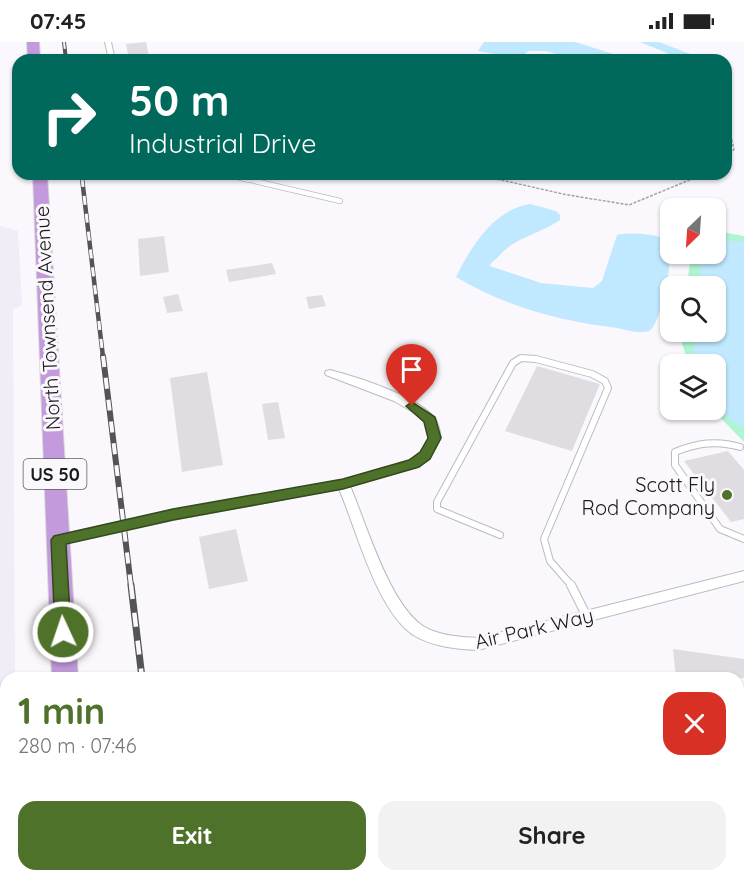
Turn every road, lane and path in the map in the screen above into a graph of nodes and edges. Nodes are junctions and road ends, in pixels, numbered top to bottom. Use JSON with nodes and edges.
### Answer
{"nodes":[{"id":1,"x":40,"y":180,"type":"edge"},
{"id":2,"x":249,"y":180,"type":"edge"},
{"id":3,"x":501,"y":180,"type":"edge"},
{"id":4,"x":689,"y":180,"type":"edge"},
{"id":5,"x":340,"y":201,"type":"dead end"},
{"id":6,"x":330,"y":373,"type":"dead end"},
{"id":7,"x":740,"y":447,"type":"dead end"},
{"id":8,"x":343,"y":484,"type":"junction"},
{"id":9,"x":500,"y":535,"type":"dead end"},
{"id":10,"x":744,"y":539,"type":"edge"},
{"id":11,"x":59,"y":540,"type":"junction"},
{"id":12,"x":744,"y":576,"type":"edge"},
{"id":13,"x":587,"y":617,"type":"junction"},
{"id":14,"x":64,"y":672,"type":"edge"}],
"edges":[{"from":1,"to":11,"type":"highway","name":"North Townsend Avenue","number":"US 50"},
{"from":2,"to":5,"type":"lane"},
{"from":3,"to":4,"type":"path"},
{"from":6,"to":8,"type":"street"},
{"from":7,"to":10,"type":"lane"},
{"from":8,"to":11,"type":"street"},
{"from":8,"to":13,"type":"street","name":"Air Park Way"},
{"from":9,"to":13,"type":"lane"},
{"from":11,"to":14,"type":"highway","name":"North Townsend Avenue","number":"US 50"},
{"from":12,"to":13,"type":"street","name":"Air Park Way"}]}
